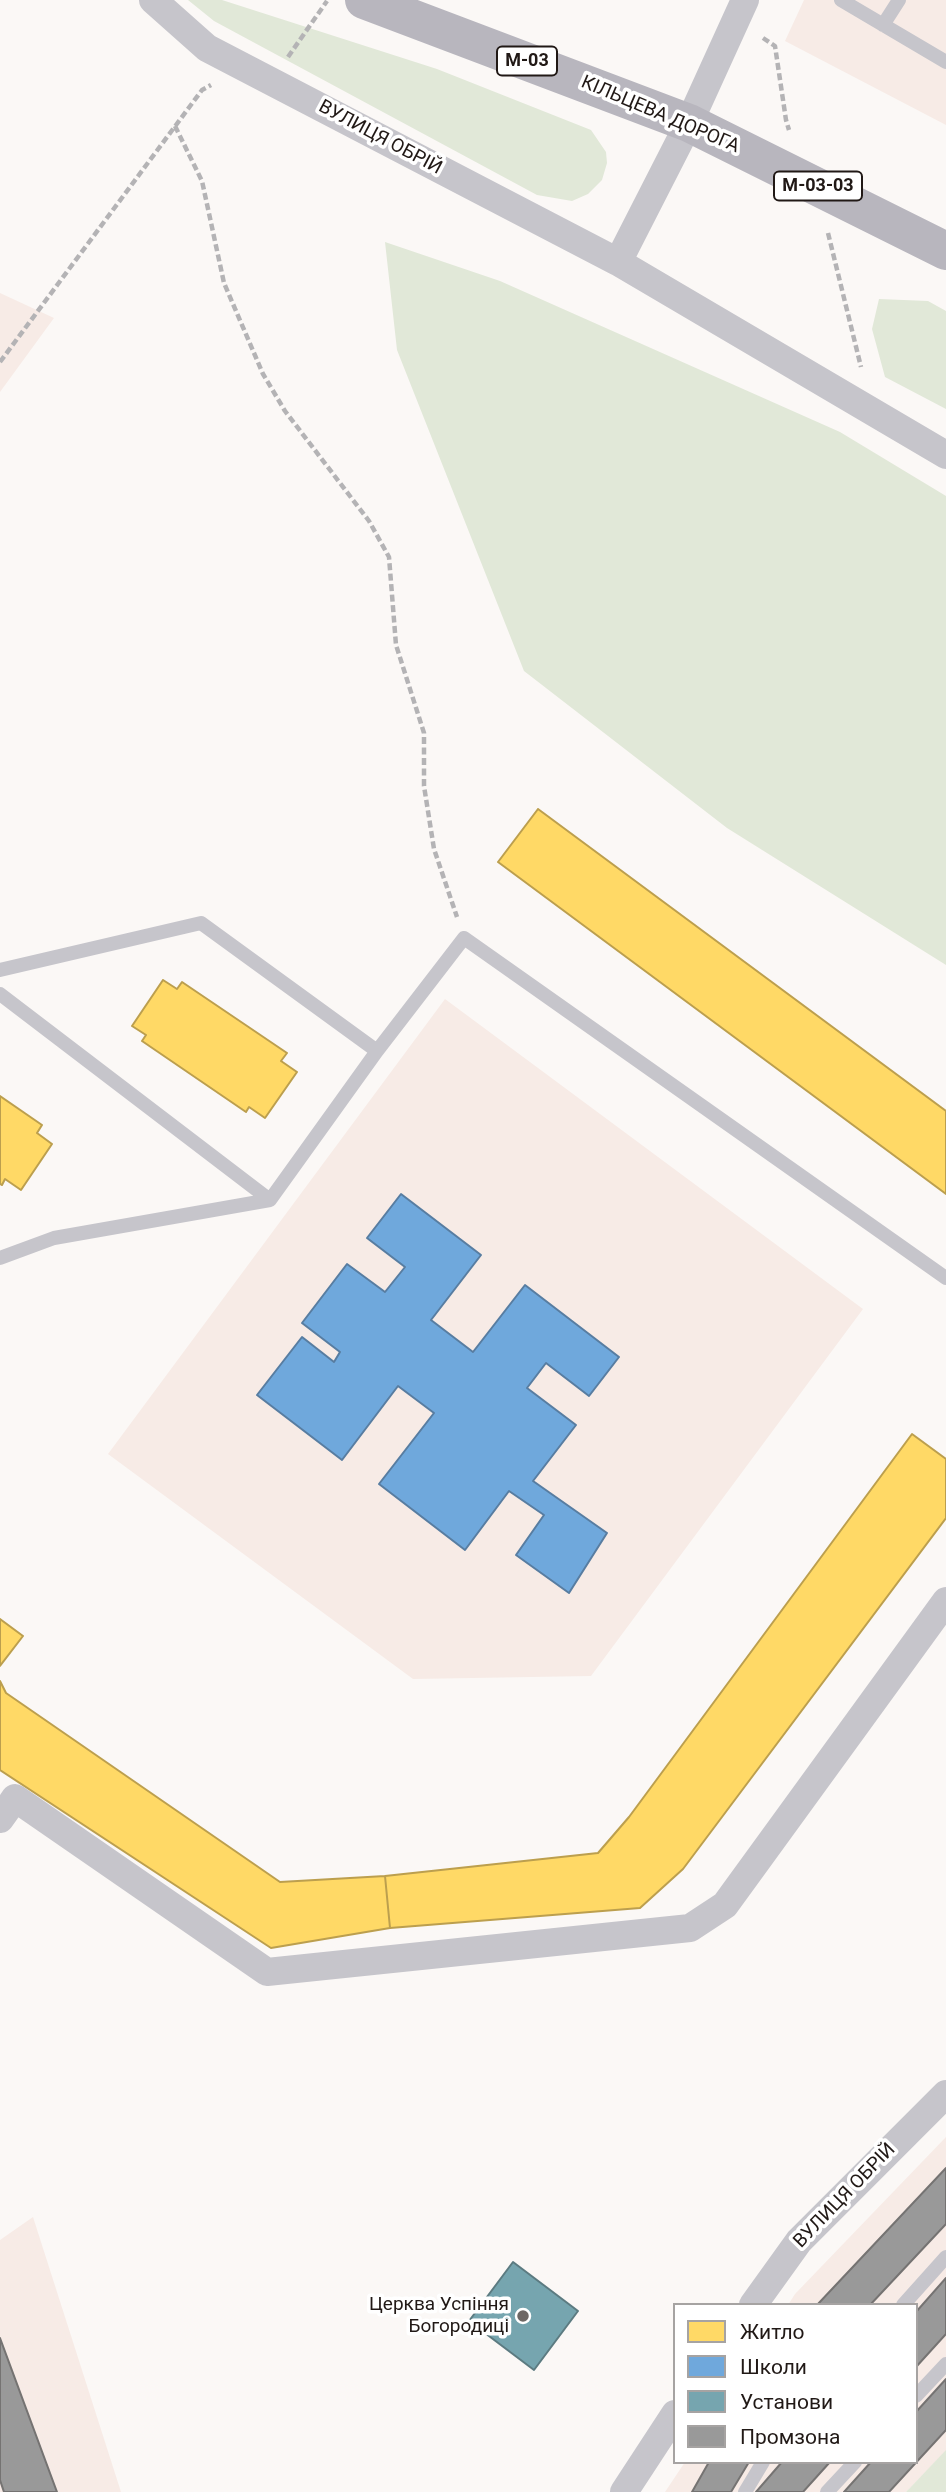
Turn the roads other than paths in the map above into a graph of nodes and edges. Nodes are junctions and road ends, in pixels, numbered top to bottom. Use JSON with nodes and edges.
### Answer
{"nodes":[{"id":1,"x":153,"y":0,"type":"edge"},
{"id":2,"x":364,"y":0,"type":"edge"},
{"id":3,"x":746,"y":0,"type":"edge"},
{"id":4,"x":841,"y":0,"type":"edge"},
{"id":5,"x":898,"y":0,"type":"edge"},
{"id":6,"x":883,"y":25,"type":"junction"},
{"id":7,"x":946,"y":62,"type":"edge"},
{"id":8,"x":689,"y":123,"type":"junction"},
{"id":9,"x":946,"y":251,"type":"edge"},
{"id":10,"x":618,"y":262,"type":"junction"},
{"id":11,"x":946,"y":455,"type":"edge"},
{"id":12,"x":0,"y":970,"type":"edge"},
{"id":13,"x":0,"y":994,"type":"edge"},
{"id":14,"x":377,"y":1051,"type":"junction"},
{"id":15,"x":270,"y":1200,"type":"junction"},
{"id":16,"x":0,"y":1258,"type":"edge"},
{"id":17,"x":946,"y":1278,"type":"edge"},
{"id":18,"x":946,"y":1601,"type":"edge"},
{"id":19,"x":5,"y":1800,"type":"edge"},
{"id":20,"x":946,"y":2094,"type":"edge"},
{"id":21,"x":946,"y":2257,"type":"edge"},
{"id":22,"x":753,"y":2303,"type":"edge"},
{"id":23,"x":904,"y":2303,"type":"edge"},
{"id":24,"x":946,"y":2364,"type":"edge"},
{"id":25,"x":918,"y":2394,"type":"edge"},
{"id":26,"x":673,"y":2417,"type":"edge"},
{"id":27,"x":762,"y":2464,"type":"edge"},
{"id":28,"x":853,"y":2464,"type":"edge"},
{"id":29,"x":624,"y":2492,"type":"edge"},
{"id":30,"x":744,"y":2492,"type":"edge"},
{"id":31,"x":827,"y":2492,"type":"edge"}],
"edges":[{"from":1,"to":10,"type":"street","name":"ВУЛИЦЯ ОБРІЙ"},
{"from":2,"to":8,"type":"highway","name":"КІЛЬЦЕВА ДОРОГА","number":"М-03"},
{"from":3,"to":8,"type":"street"},
{"from":4,"to":6,"type":"lane"},
{"from":5,"to":6,"type":"lane"},
{"from":6,"to":7,"type":"lane"},
{"from":8,"to":9,"type":"highway","name":"КІЛЬЦЕВА ДОРОГА","number":"М-03-03"},
{"from":8,"to":10,"type":"street"},
{"from":10,"to":11,"type":"street","name":"ВУЛИЦЯ ОБРІЙ"},
{"from":12,"to":14,"type":"lane"},
{"from":13,"to":15,"type":"lane"},
{"from":14,"to":15,"type":"lane"},
{"from":14,"to":17,"type":"lane"},
{"from":15,"to":16,"type":"lane"},
{"from":18,"to":19,"type":"street"},
{"from":20,"to":22,"type":"street","name":"ВУЛИЦЯ ОБРІЙ"},
{"from":21,"to":23,"type":"lane"},
{"from":24,"to":25,"type":"lane"},
{"from":26,"to":29,"type":"street"},
{"from":27,"to":30,"type":"lane"},
{"from":28,"to":31,"type":"lane"}]}
